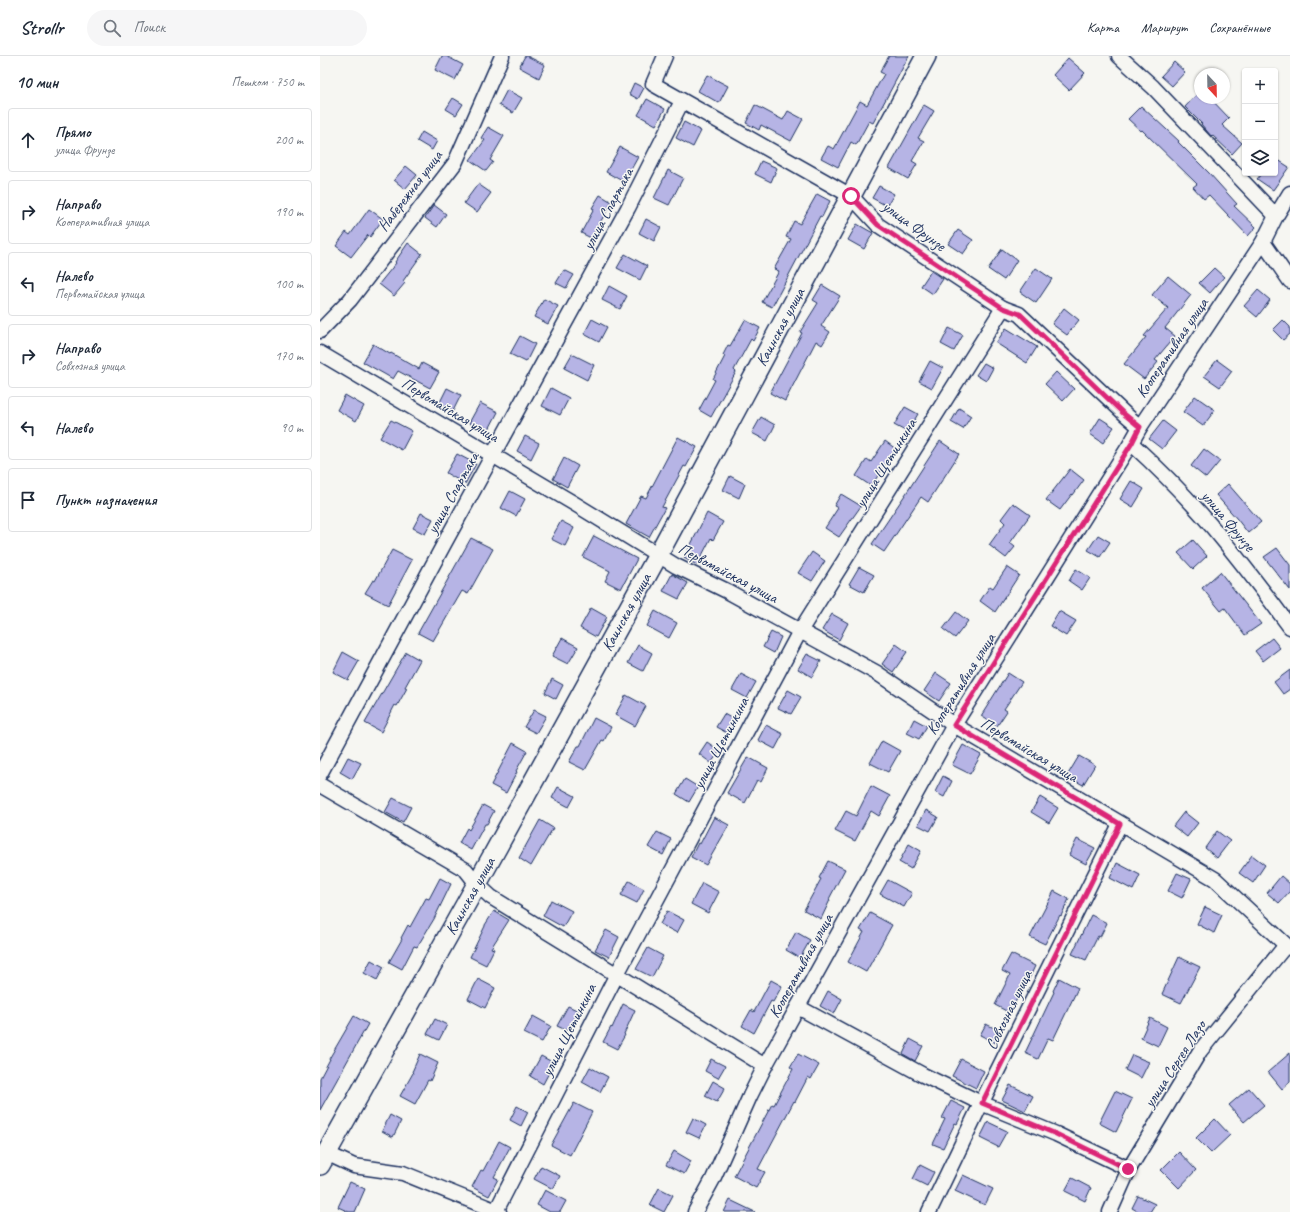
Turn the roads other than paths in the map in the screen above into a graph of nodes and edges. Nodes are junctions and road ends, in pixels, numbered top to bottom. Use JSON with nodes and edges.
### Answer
{"nodes":[{"id":1,"x":502,"y":56,"type":"edge"},
{"id":2,"x":665,"y":56,"type":"edge"},
{"id":3,"x":926,"y":56,"type":"edge"},
{"id":4,"x":1119,"y":56,"type":"edge"},
{"id":5,"x":682,"y":101,"type":"junction"},
{"id":6,"x":1290,"y":193,"type":"edge"},
{"id":7,"x":851,"y":196,"type":"junction"},
{"id":8,"x":1276,"y":216,"type":"junction"},
{"id":9,"x":1263,"y":242,"type":"junction"},
{"id":10,"x":1290,"y":281,"type":"edge"},
{"id":11,"x":1003,"y":308,"type":"junction"},
{"id":12,"x":320,"y":331,"type":"edge"},
{"id":13,"x":320,"y":352,"type":"edge"},
{"id":14,"x":1140,"y":427,"type":"junction"},
{"id":15,"x":1132,"y":443,"type":"junction"},
{"id":16,"x":493,"y":455,"type":"junction"},
{"id":17,"x":658,"y":554,"type":"junction"},
{"id":18,"x":1290,"y":627,"type":"edge"},
{"id":19,"x":800,"y":631,"type":"junction"},
{"id":20,"x":954,"y":725,"type":"junction"},
{"id":21,"x":320,"y":774,"type":"edge"},
{"id":22,"x":320,"y":785,"type":"edge"},
{"id":23,"x":1120,"y":824,"type":"junction"},
{"id":24,"x":477,"y":884,"type":"junction"},
{"id":25,"x":1288,"y":947,"type":"edge"},
{"id":26,"x":617,"y":974,"type":"junction"},
{"id":27,"x":798,"y":1007,"type":"junction"},
{"id":28,"x":766,"y":1066,"type":"junction"},
{"id":29,"x":982,"y":1103,"type":"junction"},
{"id":30,"x":323,"y":1159,"type":"edge"},
{"id":31,"x":1128,"y":1169,"type":"junction"},
{"id":32,"x":498,"y":1211,"type":"edge"},
{"id":33,"x":695,"y":1212,"type":"edge"},
{"id":34,"x":929,"y":1212,"type":"edge"},
{"id":35,"x":1110,"y":1212,"type":"edge"}],
"edges":[{"from":1,"to":12,"type":"street","name":"Набережная улица"},
{"from":2,"to":5,"type":"street","name":"улица Фрунзе"},
{"from":3,"to":7,"type":"main road","name":"Каинская улица"},
{"from":4,"to":8,"type":"street"},
{"from":5,"to":7,"type":"street","name":"улица Фрунзе"},
{"from":5,"to":16,"type":"street","name":"улица Спартака"},
{"from":6,"to":8,"type":"street","name":"Кооперативная улица"},
{"from":7,"to":11,"type":"street","name":"улица Фрунзе"},
{"from":7,"to":17,"type":"main road","name":"Каинская улица"},
{"from":8,"to":9,"type":"street","name":"Кооперативная улица"},
{"from":9,"to":10,"type":"street"},
{"from":9,"to":14,"type":"street","name":"Кооперативная улица"},
{"from":11,"to":14,"type":"street","name":"улица Фрунзе"},
{"from":11,"to":19,"type":"street","name":"улица Щетинкина"},
{"from":13,"to":16,"type":"street","name":"Первомайская улица"},
{"from":14,"to":15,"type":"street","name":"Кооперативная улица"},
{"from":15,"to":18,"type":"street","name":"улица Фрунзе"},
{"from":15,"to":20,"type":"street","name":"Кооперативная улица"},
{"from":16,"to":17,"type":"street","name":"Первомайская улица"},
{"from":16,"to":21,"type":"street","name":"улица Спартака"},
{"from":17,"to":19,"type":"street","name":"Первомайская улица"},
{"from":17,"to":24,"type":"main road","name":"Каинская улица"},
{"from":19,"to":20,"type":"street","name":"Первомайская улица"},
{"from":19,"to":26,"type":"street","name":"улица Щетинкина"},
{"from":20,"to":23,"type":"street","name":"Первомайская улица"},
{"from":20,"to":27,"type":"street","name":"Кооперативная улица"},
{"from":22,"to":24,"type":"street"},
{"from":23,"to":25,"type":"street","name":"Первомайская улица"},
{"from":23,"to":29,"type":"street","name":"Совхозная улица"},
{"from":24,"to":26,"type":"street"},
{"from":24,"to":30,"type":"main road","name":"Каинская улица"},
{"from":25,"to":31,"type":"street","name":"улица Сергея Лазо"},
{"from":26,"to":28,"type":"street"},
{"from":26,"to":32,"type":"street","name":"улица Щетинкина"},
{"from":27,"to":28,"type":"street","name":"Кооперативная улица"},
{"from":27,"to":29,"type":"street"},
{"from":28,"to":33,"type":"street","name":"Кооперативная улица"},
{"from":29,"to":31,"type":"street"},
{"from":29,"to":34,"type":"street","name":"Совхозная улица"},
{"from":30,"to":32,"type":"street"},
{"from":31,"to":35,"type":"street","name":"улица Сергея Лазо"}]}
